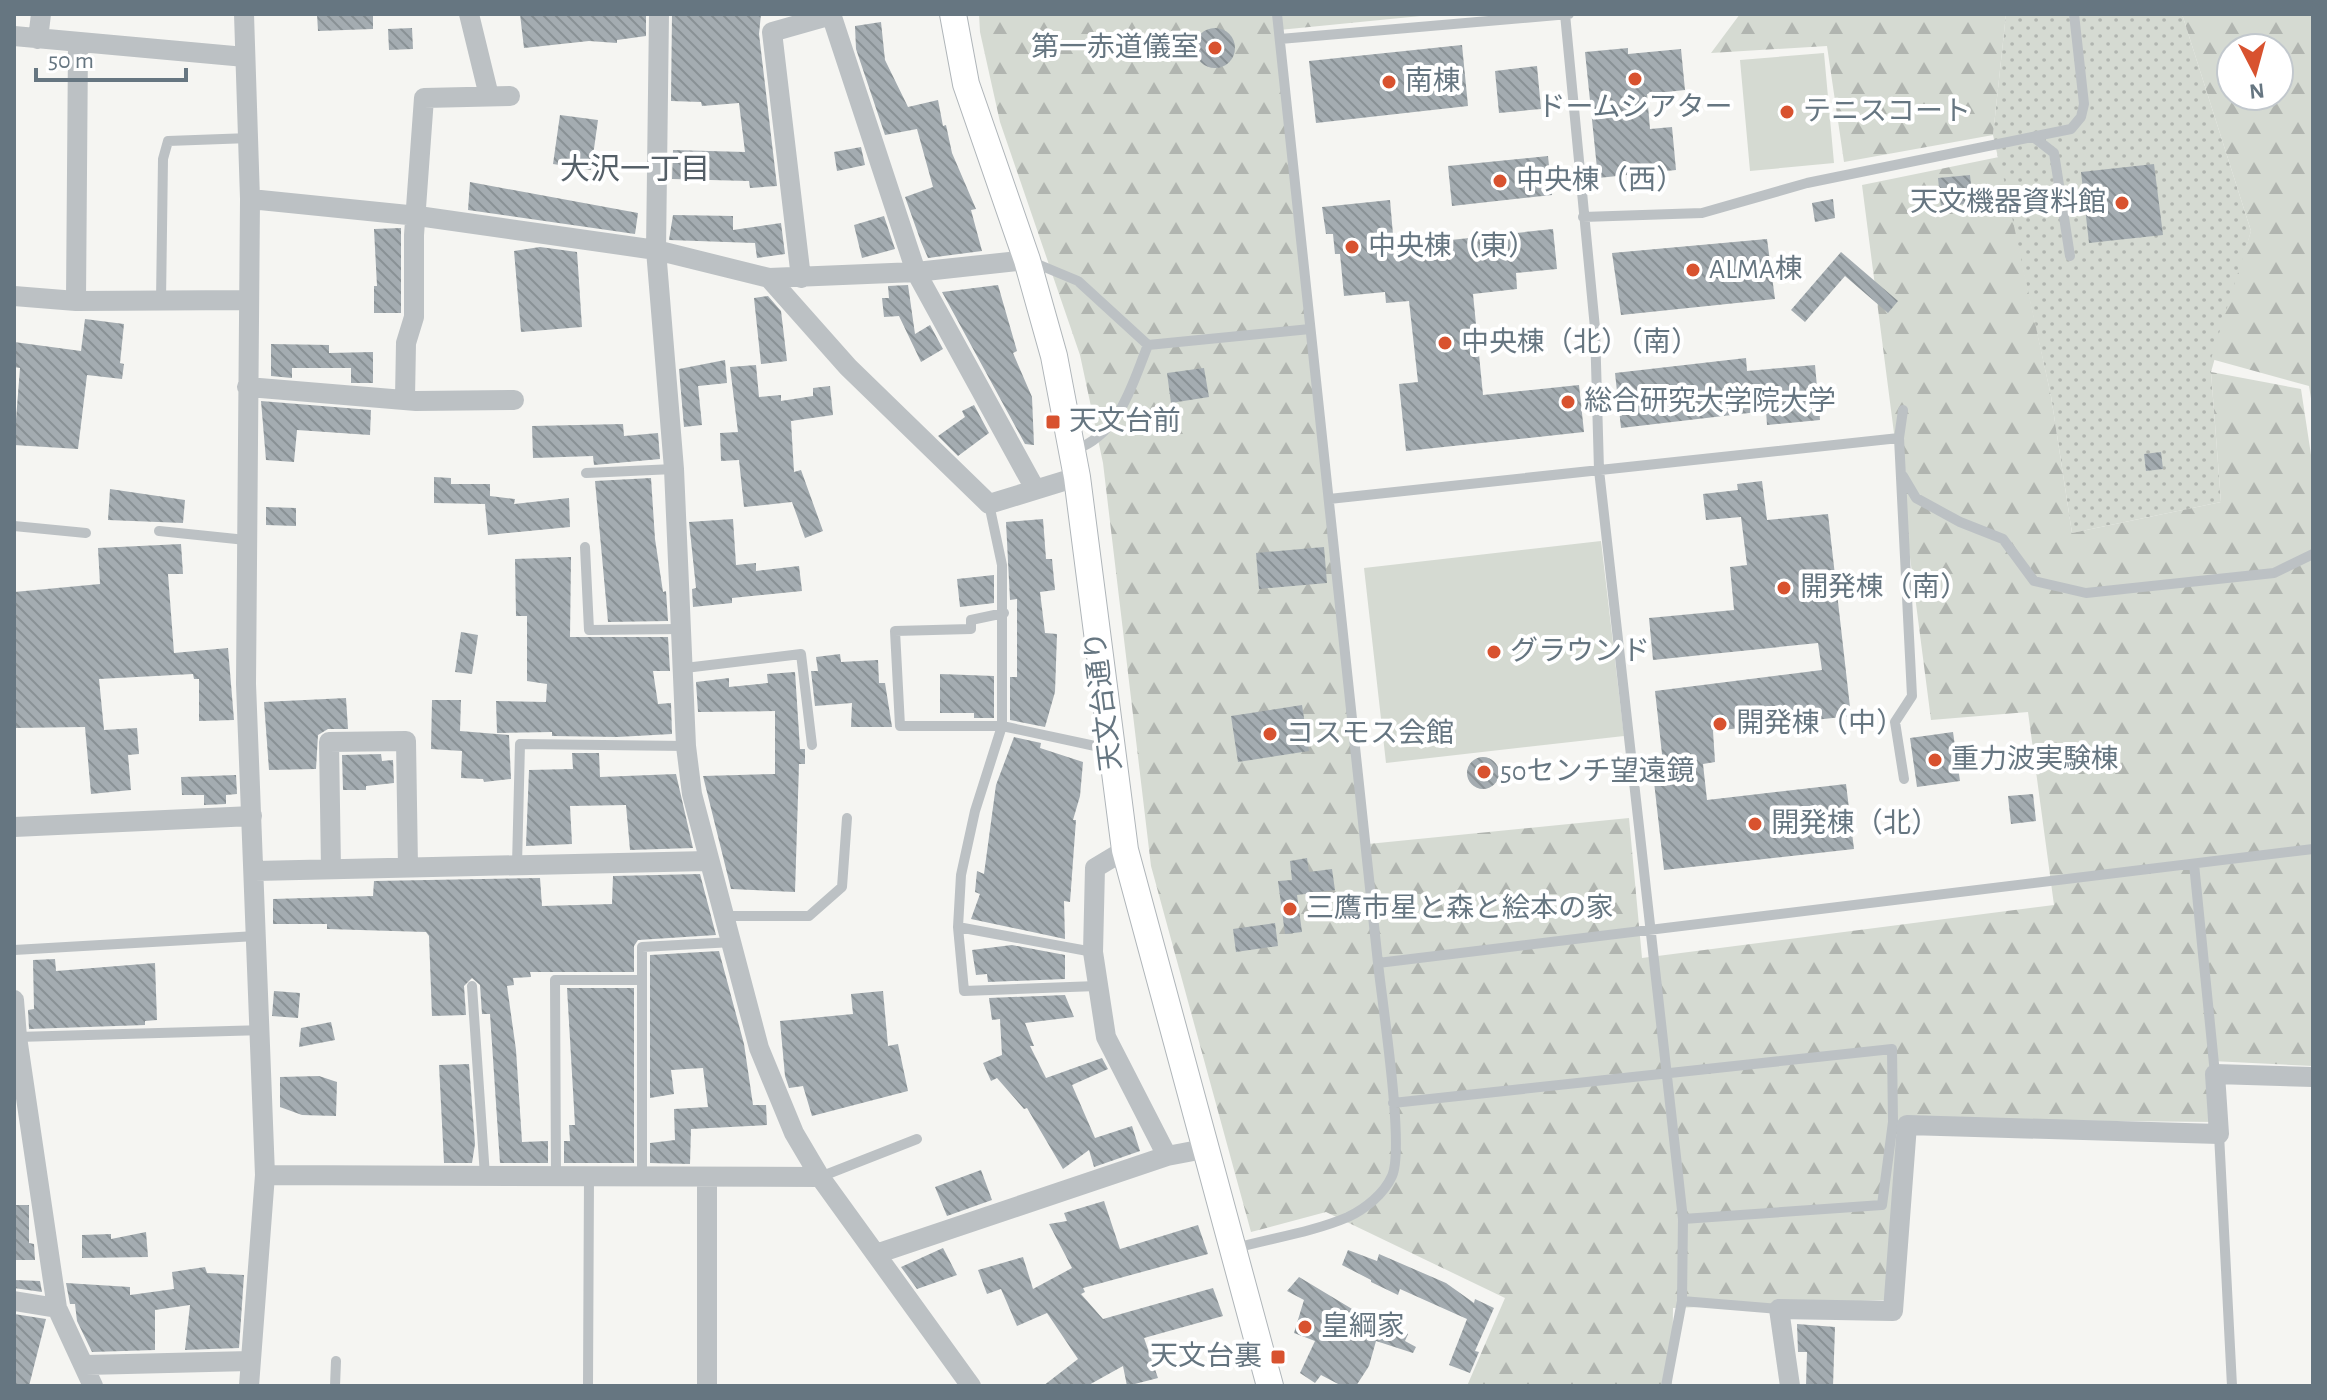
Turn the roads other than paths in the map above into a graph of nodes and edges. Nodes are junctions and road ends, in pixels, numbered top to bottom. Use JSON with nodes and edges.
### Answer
{"nodes":[{"id":1,"x":41,"y":14,"type":"edge"},
{"id":2,"x":244,"y":14,"type":"edge"},
{"id":3,"x":469,"y":14,"type":"edge"},
{"id":4,"x":659,"y":14,"type":"edge"},
{"id":5,"x":832,"y":14,"type":"edge"},
{"id":6,"x":953,"y":14,"type":"edge"},
{"id":7,"x":1277,"y":14,"type":"edge"},
{"id":8,"x":1567,"y":14,"type":"edge"},
{"id":9,"x":2074,"y":14,"type":"edge"},
{"id":10,"x":14,"y":36,"type":"edge"},
{"id":11,"x":38,"y":39,"type":"junction"},
{"id":12,"x":1280,"y":39,"type":"junction"},
{"id":13,"x":78,"y":44,"type":"junction"},
{"id":14,"x":245,"y":57,"type":"junction"},
{"id":15,"x":489,"y":96,"type":"junction"},
{"id":16,"x":510,"y":96,"type":"dead end"},
{"id":17,"x":250,"y":138,"type":"junction"},
{"id":18,"x":2036,"y":139,"type":"junction"},
{"id":19,"x":250,"y":199,"type":"junction"},
{"id":20,"x":418,"y":216,"type":"junction"},
{"id":21,"x":1583,"y":217,"type":"junction"},
{"id":22,"x":656,"y":250,"type":"junction"},
{"id":23,"x":2070,"y":256,"type":"dead end"},
{"id":24,"x":1027,"y":260,"type":"junction"},
{"id":25,"x":916,"y":272,"type":"junction"},
{"id":26,"x":769,"y":278,"type":"junction"},
{"id":27,"x":801,"y":278,"type":"junction"},
{"id":28,"x":14,"y":296,"type":"edge"},
{"id":29,"x":249,"y":300,"type":"junction"},
{"id":30,"x":76,"y":301,"type":"junction"},
{"id":31,"x":160,"y":301,"type":"junction"},
{"id":32,"x":1310,"y":329,"type":"junction"},
{"id":33,"x":1148,"y":345,"type":"junction"},
{"id":34,"x":247,"y":387,"type":"junction"},
{"id":35,"x":405,"y":398,"type":"junction"},
{"id":36,"x":514,"y":400,"type":"dead end"},
{"id":37,"x":1903,"y":410,"type":"dead end"},
{"id":38,"x":1899,"y":438,"type":"junction"},
{"id":39,"x":1073,"y":451,"type":"junction"},
{"id":40,"x":674,"y":469,"type":"junction"},
{"id":41,"x":1599,"y":470,"type":"junction"},
{"id":42,"x":586,"y":473,"type":"dead end"},
{"id":43,"x":1903,"y":476,"type":"junction"},
{"id":44,"x":1077,"y":477,"type":"junction"},
{"id":45,"x":1034,"y":487,"type":"junction"},
{"id":46,"x":1329,"y":499,"type":"junction"},
{"id":47,"x":989,"y":504,"type":"junction"},
{"id":48,"x":14,"y":526,"type":"edge"},
{"id":49,"x":159,"y":531,"type":"dead end"},
{"id":50,"x":86,"y":533,"type":"dead end"},
{"id":51,"x":246,"y":540,"type":"junction"},
{"id":52,"x":585,"y":547,"type":"dead end"},
{"id":53,"x":2313,"y":554,"type":"edge"},
{"id":54,"x":1004,"y":613,"type":"junction"},
{"id":55,"x":683,"y":629,"type":"junction"},
{"id":56,"x":685,"y":668,"type":"junction"},
{"id":57,"x":1002,"y":726,"type":"junction"},
{"id":58,"x":812,"y":745,"type":"dead end"},
{"id":59,"x":686,"y":746,"type":"junction"},
{"id":60,"x":1110,"y":749,"type":"junction"},
{"id":61,"x":1904,"y":779,"type":"dead end"},
{"id":62,"x":252,"y":816,"type":"junction"},
{"id":63,"x":847,"y":818,"type":"dead end"},
{"id":64,"x":14,"y":827,"type":"edge"},
{"id":65,"x":2313,"y":849,"type":"edge"},
{"id":66,"x":1125,"y":850,"type":"junction"},
{"id":67,"x":708,"y":861,"type":"junction"},
{"id":68,"x":2194,"y":864,"type":"junction"},
{"id":69,"x":517,"y":865,"type":"junction"},
{"id":70,"x":408,"y":867,"type":"junction"},
{"id":71,"x":331,"y":869,"type":"junction"},
{"id":72,"x":255,"y":871,"type":"junction"},
{"id":73,"x":726,"y":916,"type":"junction"},
{"id":74,"x":958,"y":927,"type":"junction"},
{"id":75,"x":1649,"y":932,"type":"junction"},
{"id":76,"x":257,"y":936,"type":"junction"},
{"id":77,"x":734,"y":942,"type":"junction"},
{"id":78,"x":14,"y":950,"type":"edge"},
{"id":79,"x":1093,"y":952,"type":"junction"},
{"id":80,"x":1378,"y":963,"type":"junction"},
{"id":81,"x":642,"y":980,"type":"junction"},
{"id":82,"x":472,"y":986,"type":"dead end"},
{"id":83,"x":1097,"y":986,"type":"junction"},
{"id":84,"x":14,"y":1000,"type":"edge"},
{"id":85,"x":262,"y":1030,"type":"junction"},
{"id":86,"x":16,"y":1037,"type":"edge"},
{"id":87,"x":1665,"y":1073,"type":"junction"},
{"id":88,"x":2215,"y":1074,"type":"junction"},
{"id":89,"x":2313,"y":1077,"type":"edge"},
{"id":90,"x":1393,"y":1103,"type":"junction"},
{"id":91,"x":2219,"y":1134,"type":"junction"},
{"id":92,"x":917,"y":1139,"type":"dead end"},
{"id":93,"x":1204,"y":1149,"type":"junction"},
{"id":94,"x":1167,"y":1156,"type":"junction"},
{"id":95,"x":265,"y":1175,"type":"junction"},
{"id":96,"x":485,"y":1176,"type":"junction"},
{"id":97,"x":556,"y":1177,"type":"junction"},
{"id":98,"x":589,"y":1177,"type":"junction"},
{"id":99,"x":820,"y":1177,"type":"junction"},
{"id":100,"x":642,"y":1178,"type":"junction"},
{"id":101,"x":707,"y":1179,"type":"junction"},
{"id":102,"x":1683,"y":1219,"type":"junction"},
{"id":103,"x":1231,"y":1249,"type":"junction"},
{"id":104,"x":876,"y":1254,"type":"junction"},
{"id":105,"x":14,"y":1301,"type":"edge"},
{"id":106,"x":1682,"y":1301,"type":"junction"},
{"id":107,"x":57,"y":1308,"type":"junction"},
{"id":108,"x":1779,"y":1309,"type":"junction"},
{"id":109,"x":250,"y":1361,"type":"junction"},
{"id":110,"x":336,"y":1361,"type":"dead end"},
{"id":111,"x":86,"y":1365,"type":"junction"},
{"id":112,"x":93,"y":1386,"type":"edge"},
{"id":113,"x":249,"y":1386,"type":"edge"},
{"id":114,"x":335,"y":1386,"type":"edge"},
{"id":115,"x":588,"y":1386,"type":"edge"},
{"id":116,"x":707,"y":1386,"type":"edge"},
{"id":117,"x":971,"y":1386,"type":"edge"},
{"id":118,"x":1270,"y":1386,"type":"edge"},
{"id":119,"x":1666,"y":1386,"type":"edge"},
{"id":120,"x":1790,"y":1386,"type":"edge"},
{"id":121,"x":2232,"y":1386,"type":"edge"}],
"edges":[{"from":1,"to":11,"type":"street"},
{"from":2,"to":14,"type":"street"},
{"from":3,"to":15,"type":"street"},
{"from":4,"to":22,"type":"street"},
{"from":5,"to":25,"type":"street"},
{"from":5,"to":27,"type":"street"},
{"from":6,"to":24,"type":"main road","name":"天文台通り"},
{"from":7,"to":12,"type":"lane"},
{"from":8,"to":12,"type":"lane"},
{"from":8,"to":21,"type":"lane"},
{"from":9,"to":18,"type":"lane"},
{"from":10,"to":11,"type":"street"},
{"from":11,"to":13,"type":"street"},
{"from":12,"to":32,"type":"lane"},
{"from":13,"to":14,"type":"street"},
{"from":13,"to":30,"type":"street"},
{"from":14,"to":17,"type":"street"},
{"from":15,"to":16,"type":"street"},
{"from":15,"to":20,"type":"street"},
{"from":17,"to":19,"type":"street"},
{"from":17,"to":31,"type":"lane"},
{"from":18,"to":21,"type":"lane"},
{"from":18,"to":23,"type":"lane"},
{"from":19,"to":20,"type":"street"},
{"from":19,"to":29,"type":"street"},
{"from":20,"to":22,"type":"street"},
{"from":20,"to":35,"type":"street"},
{"from":21,"to":41,"type":"lane"},
{"from":22,"to":26,"type":"street"},
{"from":22,"to":40,"type":"street"},
{"from":24,"to":25,"type":"street"},
{"from":24,"to":33,"type":"lane"},
{"from":24,"to":39,"type":"main road","name":"天文台通り"},
{"from":25,"to":27,"type":"street"},
{"from":25,"to":45,"type":"street"},
{"from":26,"to":27,"type":"street"},
{"from":26,"to":47,"type":"street"},
{"from":28,"to":30,"type":"street"},
{"from":29,"to":31,"type":"street"},
{"from":29,"to":34,"type":"street"},
{"from":30,"to":31,"type":"street"},
{"from":32,"to":33,"type":"lane"},
{"from":32,"to":46,"type":"lane"},
{"from":33,"to":39,"type":"lane"},
{"from":34,"to":35,"type":"street"},
{"from":34,"to":51,"type":"street"},
{"from":35,"to":36,"type":"street"},
{"from":37,"to":38,"type":"lane"},
{"from":38,"to":41,"type":"lane"},
{"from":38,"to":43,"type":"lane"},
{"from":39,"to":44,"type":"main road","name":"天文台通り"},
{"from":40,"to":42,"type":"lane"},
{"from":40,"to":55,"type":"street"},
{"from":41,"to":46,"type":"lane"},
{"from":41,"to":75,"type":"lane"},
{"from":43,"to":53,"type":"lane"},
{"from":43,"to":61,"type":"lane"},
{"from":44,"to":45,"type":"street"},
{"from":44,"to":60,"type":"main road","name":"天文台通り"},
{"from":45,"to":47,"type":"street"},
{"from":46,"to":80,"type":"lane"},
{"from":47,"to":54,"type":"lane"},
{"from":48,"to":50,"type":"lane"},
{"from":49,"to":51,"type":"lane"},
{"from":51,"to":62,"type":"street"},
{"from":52,"to":55,"type":"lane"},
{"from":54,"to":57,"type":"lane"},
{"from":54,"to":57,"type":"lane"},
{"from":55,"to":56,"type":"street"},
{"from":56,"to":58,"type":"lane"},
{"from":56,"to":59,"type":"street"},
{"from":57,"to":60,"type":"lane"},
{"from":57,"to":74,"type":"lane"},
{"from":59,"to":67,"type":"street"},
{"from":59,"to":69,"type":"lane"},
{"from":60,"to":66,"type":"main road","name":"天文台通り"},
{"from":62,"to":64,"type":"street"},
{"from":62,"to":72,"type":"street"},
{"from":63,"to":73,"type":"lane"},
{"from":65,"to":68,"type":"lane"},
{"from":66,"to":79,"type":"street"},
{"from":66,"to":93,"type":"main road","name":"天文台通り"},
{"from":67,"to":69,"type":"street"},
{"from":67,"to":73,"type":"street"},
{"from":68,"to":75,"type":"lane"},
{"from":68,"to":88,"type":"lane"},
{"from":69,"to":70,"type":"street"},
{"from":70,"to":71,"type":"street"},
{"from":70,"to":71,"type":"street"},
{"from":71,"to":72,"type":"street"},
{"from":72,"to":76,"type":"street"},
{"from":73,"to":77,"type":"street"},
{"from":74,"to":79,"type":"lane"},
{"from":74,"to":83,"type":"lane"},
{"from":75,"to":80,"type":"lane"},
{"from":75,"to":87,"type":"lane"},
{"from":76,"to":78,"type":"lane"},
{"from":76,"to":85,"type":"street"},
{"from":77,"to":81,"type":"lane"},
{"from":77,"to":99,"type":"street"},
{"from":79,"to":83,"type":"street"},
{"from":80,"to":90,"type":"lane"},
{"from":81,"to":97,"type":"lane"},
{"from":81,"to":100,"type":"lane"},
{"from":82,"to":96,"type":"lane"},
{"from":83,"to":94,"type":"street"},
{"from":84,"to":86,"type":"street"},
{"from":85,"to":86,"type":"lane"},
{"from":85,"to":95,"type":"street"},
{"from":86,"to":107,"type":"street"},
{"from":87,"to":90,"type":"lane"},
{"from":87,"to":102,"type":"lane"},
{"from":87,"to":102,"type":"lane"},
{"from":88,"to":89,"type":"street"},
{"from":88,"to":91,"type":"street"},
{"from":90,"to":103,"type":"lane"},
{"from":91,"to":108,"type":"street"},
{"from":91,"to":121,"type":"lane"},
{"from":92,"to":99,"type":"lane"},
{"from":93,"to":94,"type":"street"},
{"from":93,"to":103,"type":"main road","name":"天文台通り"},
{"from":94,"to":104,"type":"street"},
{"from":95,"to":96,"type":"street"},
{"from":95,"to":109,"type":"street"},
{"from":96,"to":97,"type":"street"},
{"from":97,"to":98,"type":"street"},
{"from":98,"to":100,"type":"street"},
{"from":98,"to":115,"type":"lane"},
{"from":99,"to":101,"type":"street"},
{"from":99,"to":104,"type":"street"},
{"from":100,"to":101,"type":"street"},
{"from":101,"to":116,"type":"street"},
{"from":102,"to":106,"type":"lane"},
{"from":103,"to":118,"type":"main road","name":"天文台通り"},
{"from":104,"to":117,"type":"street"},
{"from":105,"to":107,"type":"street"},
{"from":106,"to":108,"type":"lane"},
{"from":106,"to":119,"type":"lane"},
{"from":107,"to":111,"type":"street"},
{"from":108,"to":120,"type":"street"},
{"from":109,"to":111,"type":"street"},
{"from":109,"to":113,"type":"street"},
{"from":110,"to":114,"type":"lane"},
{"from":111,"to":112,"type":"street"}]}
